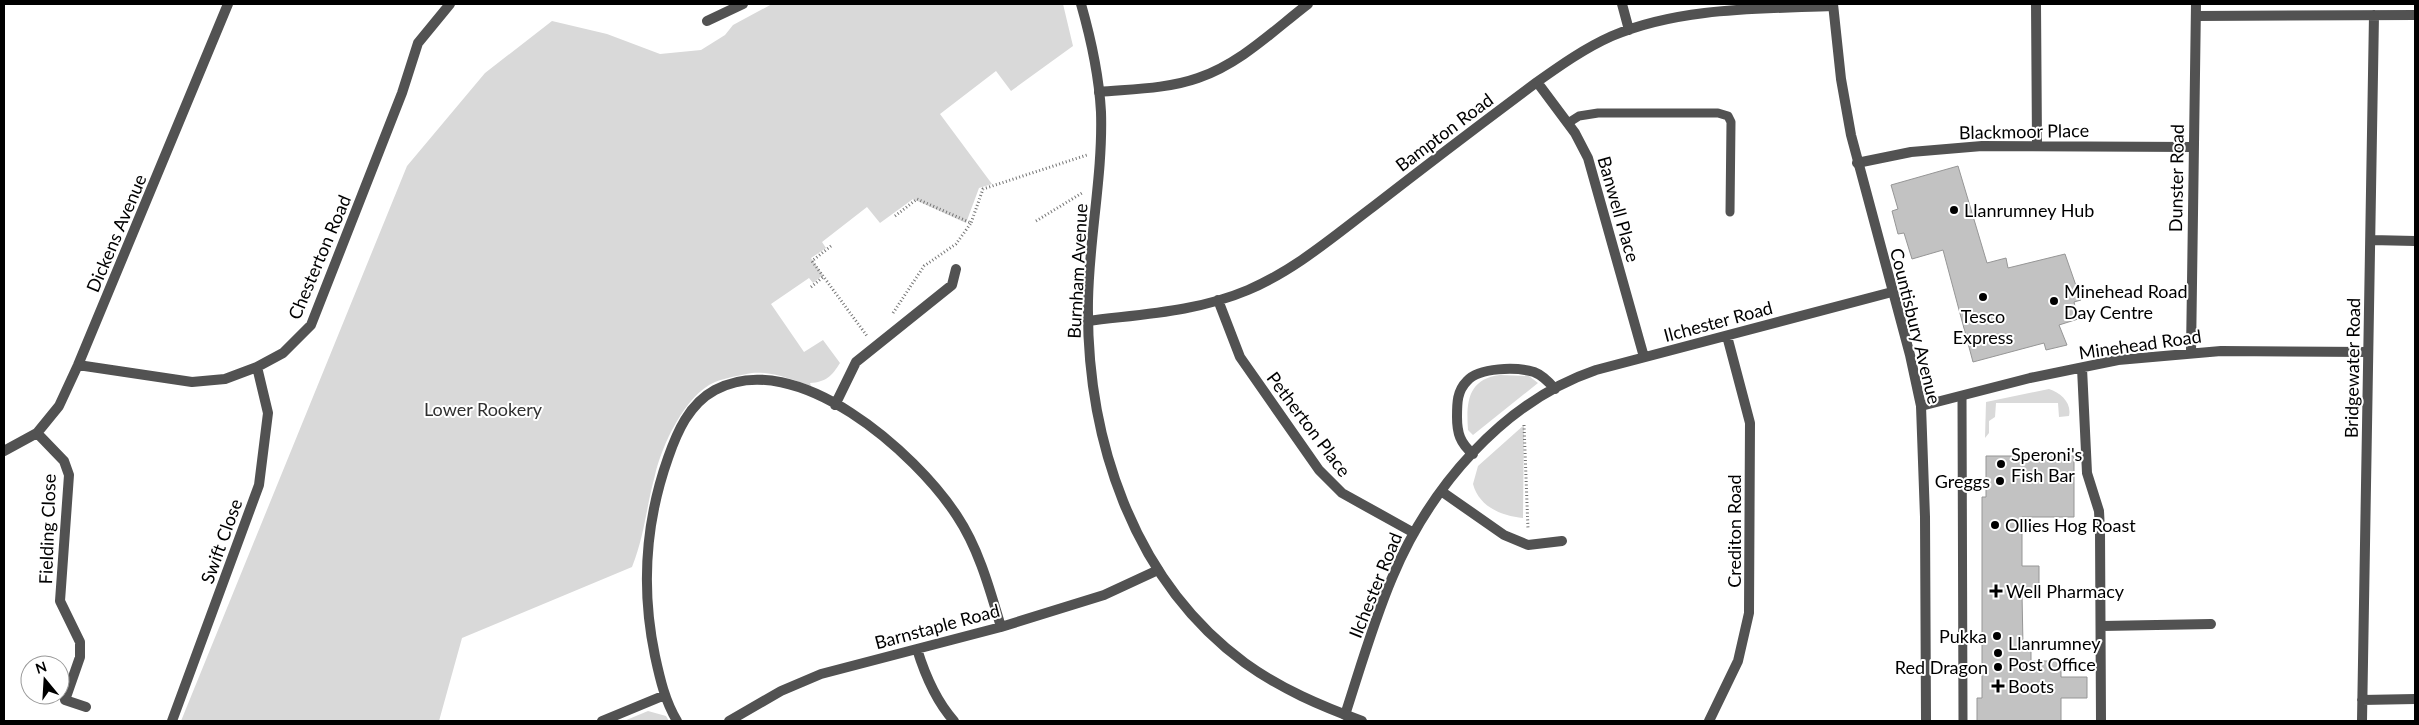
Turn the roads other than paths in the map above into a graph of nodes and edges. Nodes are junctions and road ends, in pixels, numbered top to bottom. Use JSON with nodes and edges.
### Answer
{"nodes":[{"id":1,"x":228,"y":4,"type":"edge"},
{"id":2,"x":450,"y":4,"type":"edge"},
{"id":3,"x":743,"y":4,"type":"edge"},
{"id":4,"x":1081,"y":4,"type":"edge"},
{"id":5,"x":1308,"y":4,"type":"edge"},
{"id":6,"x":1622,"y":4,"type":"edge"},
{"id":7,"x":2036,"y":4,"type":"edge"},
{"id":8,"x":2196,"y":4,"type":"edge"},
{"id":9,"x":1833,"y":5,"type":"edge"},
{"id":10,"x":2374,"y":15,"type":"junction"},
{"id":11,"x":2415,"y":15,"type":"edge"},
{"id":12,"x":2196,"y":16,"type":"junction"},
{"id":13,"x":708,"y":21,"type":"dead end"},
{"id":14,"x":1629,"y":30,"type":"junction"},
{"id":15,"x":1537,"y":82,"type":"junction"},
{"id":16,"x":1099,"y":92,"type":"junction"},
{"id":17,"x":1568,"y":123,"type":"junction"},
{"id":18,"x":2037,"y":145,"type":"junction"},
{"id":19,"x":2193,"y":147,"type":"junction"},
{"id":20,"x":1857,"y":163,"type":"junction"},
{"id":21,"x":1730,"y":212,"type":"dead end"},
{"id":22,"x":2371,"y":240,"type":"junction"},
{"id":23,"x":2415,"y":241,"type":"edge"},
{"id":24,"x":956,"y":269,"type":"dead end"},
{"id":25,"x":1892,"y":292,"type":"junction"},
{"id":26,"x":1218,"y":300,"type":"junction"},
{"id":27,"x":1088,"y":321,"type":"junction"},
{"id":28,"x":1727,"y":336,"type":"junction"},
{"id":29,"x":2368,"y":352,"type":"junction"},
{"id":30,"x":2191,"y":353,"type":"junction"},
{"id":31,"x":1644,"y":357,"type":"junction"},
{"id":32,"x":78,"y":365,"type":"junction"},
{"id":33,"x":257,"y":367,"type":"junction"},
{"id":34,"x":2082,"y":368,"type":"junction"},
{"id":35,"x":1555,"y":389,"type":"junction"},
{"id":36,"x":1962,"y":396,"type":"junction"},
{"id":37,"x":835,"y":405,"type":"junction"},
{"id":38,"x":1921,"y":406,"type":"junction"},
{"id":39,"x":36,"y":433,"type":"junction"},
{"id":40,"x":4,"y":451,"type":"edge"},
{"id":41,"x":1472,"y":454,"type":"junction"},
{"id":42,"x":1441,"y":491,"type":"junction"},
{"id":43,"x":1414,"y":533,"type":"junction"},
{"id":44,"x":1562,"y":541,"type":"dead end"},
{"id":45,"x":1158,"y":570,"type":"junction"},
{"id":46,"x":2211,"y":624,"type":"dead end"},
{"id":47,"x":2102,"y":626,"type":"junction"},
{"id":48,"x":1001,"y":627,"type":"junction"},
{"id":49,"x":917,"y":649,"type":"junction"},
{"id":50,"x":665,"y":695,"type":"junction"},
{"id":51,"x":2362,"y":700,"type":"junction"},
{"id":52,"x":2415,"y":700,"type":"edge"},
{"id":53,"x":86,"y":707,"type":"dead end"},
{"id":54,"x":1345,"y":715,"type":"junction"},
{"id":55,"x":172,"y":721,"type":"edge"},
{"id":56,"x":602,"y":721,"type":"edge"},
{"id":57,"x":677,"y":721,"type":"edge"},
{"id":58,"x":729,"y":721,"type":"edge"},
{"id":59,"x":954,"y":721,"type":"edge"},
{"id":60,"x":1362,"y":721,"type":"edge"},
{"id":61,"x":1709,"y":721,"type":"edge"},
{"id":62,"x":1926,"y":721,"type":"edge"},
{"id":63,"x":1963,"y":721,"type":"edge"},
{"id":64,"x":2101,"y":721,"type":"edge"},
{"id":65,"x":2362,"y":721,"type":"edge"}],
"edges":[{"from":1,"to":32,"type":"street","name":"Dickens Avenue"},
{"from":2,"to":33,"type":"street","name":"Chesterton Road"},
{"from":3,"to":13,"type":"street"},
{"from":4,"to":16,"type":"street","name":"Burnham Avenue"},
{"from":5,"to":16,"type":"street"},
{"from":6,"to":14,"type":"street"},
{"from":7,"to":18,"type":"street"},
{"from":8,"to":12,"type":"street","name":"Dunster Road"},
{"from":9,"to":14,"type":"street","name":"Bampton Road"},
{"from":9,"to":20,"type":"street","name":"Countisbury Avenue"},
{"from":10,"to":11,"type":"street"},
{"from":10,"to":12,"type":"street"},
{"from":10,"to":22,"type":"street","name":"Bridgewater Road"},
{"from":12,"to":19,"type":"street","name":"Dunster Road"},
{"from":14,"to":15,"type":"street","name":"Bampton Road"},
{"from":15,"to":17,"type":"street","name":"Banwell Place"},
{"from":15,"to":26,"type":"street","name":"Bampton Road"},
{"from":16,"to":27,"type":"street","name":"Burnham Avenue"},
{"from":17,"to":21,"type":"lane"},
{"from":17,"to":31,"type":"street","name":"Banwell Place"},
{"from":18,"to":19,"type":"street","name":"Blackmoor Place"},
{"from":18,"to":20,"type":"street","name":"Blackmoor Place"},
{"from":19,"to":30,"type":"street","name":"Dunster Road"},
{"from":20,"to":25,"type":"street","name":"Countisbury Avenue"},
{"from":22,"to":23,"type":"street"},
{"from":22,"to":29,"type":"street","name":"Bridgewater Road"},
{"from":24,"to":37,"type":"street"},
{"from":25,"to":28,"type":"street","name":"Ilchester Road"},
{"from":25,"to":38,"type":"street","name":"Countisbury Avenue"},
{"from":26,"to":27,"type":"street","name":"Bampton Road"},
{"from":26,"to":43,"type":"street","name":"Petherton Place"},
{"from":27,"to":45,"type":"street","name":"Burnham Avenue"},
{"from":28,"to":31,"type":"street","name":"Ilchester Road"},
{"from":28,"to":61,"type":"street","name":"Crediton Road"},
{"from":29,"to":30,"type":"street","name":"Minehead Road"},
{"from":29,"to":51,"type":"street","name":"Bridgewater Road"},
{"from":30,"to":34,"type":"street","name":"Minehead Road"},
{"from":31,"to":35,"type":"street","name":"Ilchester Road"},
{"from":32,"to":33,"type":"street","name":"Chesterton Road"},
{"from":32,"to":39,"type":"street","name":"Dickens Avenue"},
{"from":33,"to":55,"type":"street","name":"Swift Close"},
{"from":34,"to":36,"type":"street","name":"Minehead Road"},
{"from":34,"to":47,"type":"street"},
{"from":35,"to":41,"type":"street","name":"Ilchester Road"},
{"from":35,"to":41,"type":"street"},
{"from":36,"to":38,"type":"street","name":"Minehead Road"},
{"from":36,"to":63,"type":"lane","name":"Countisbury Avenue"},
{"from":37,"to":48,"type":"street"},
{"from":37,"to":50,"type":"street"},
{"from":38,"to":62,"type":"street","name":"Countisbury Avenue"},
{"from":39,"to":40,"type":"street","name":"Dickens Avenue"},
{"from":39,"to":53,"type":"street","name":"Fielding Close"},
{"from":41,"to":42,"type":"street","name":"Ilchester Road"},
{"from":42,"to":43,"type":"street","name":"Ilchester Road"},
{"from":42,"to":44,"type":"street"},
{"from":43,"to":54,"type":"street","name":"Ilchester Road"},
{"from":45,"to":48,"type":"street","name":"Barnstaple Road"},
{"from":45,"to":54,"type":"street","name":"Burnham Avenue"},
{"from":46,"to":47,"type":"street"},
{"from":47,"to":64,"type":"street"},
{"from":48,"to":49,"type":"street","name":"Barnstaple Road"},
{"from":49,"to":58,"type":"street","name":"Barnstaple Road"},
{"from":49,"to":59,"type":"street"},
{"from":50,"to":56,"type":"street"},
{"from":50,"to":57,"type":"street"},
{"from":51,"to":52,"type":"street"},
{"from":51,"to":65,"type":"street","name":"Bridgewater Road"},
{"from":54,"to":60,"type":"street","name":"Burnham Avenue"}]}
